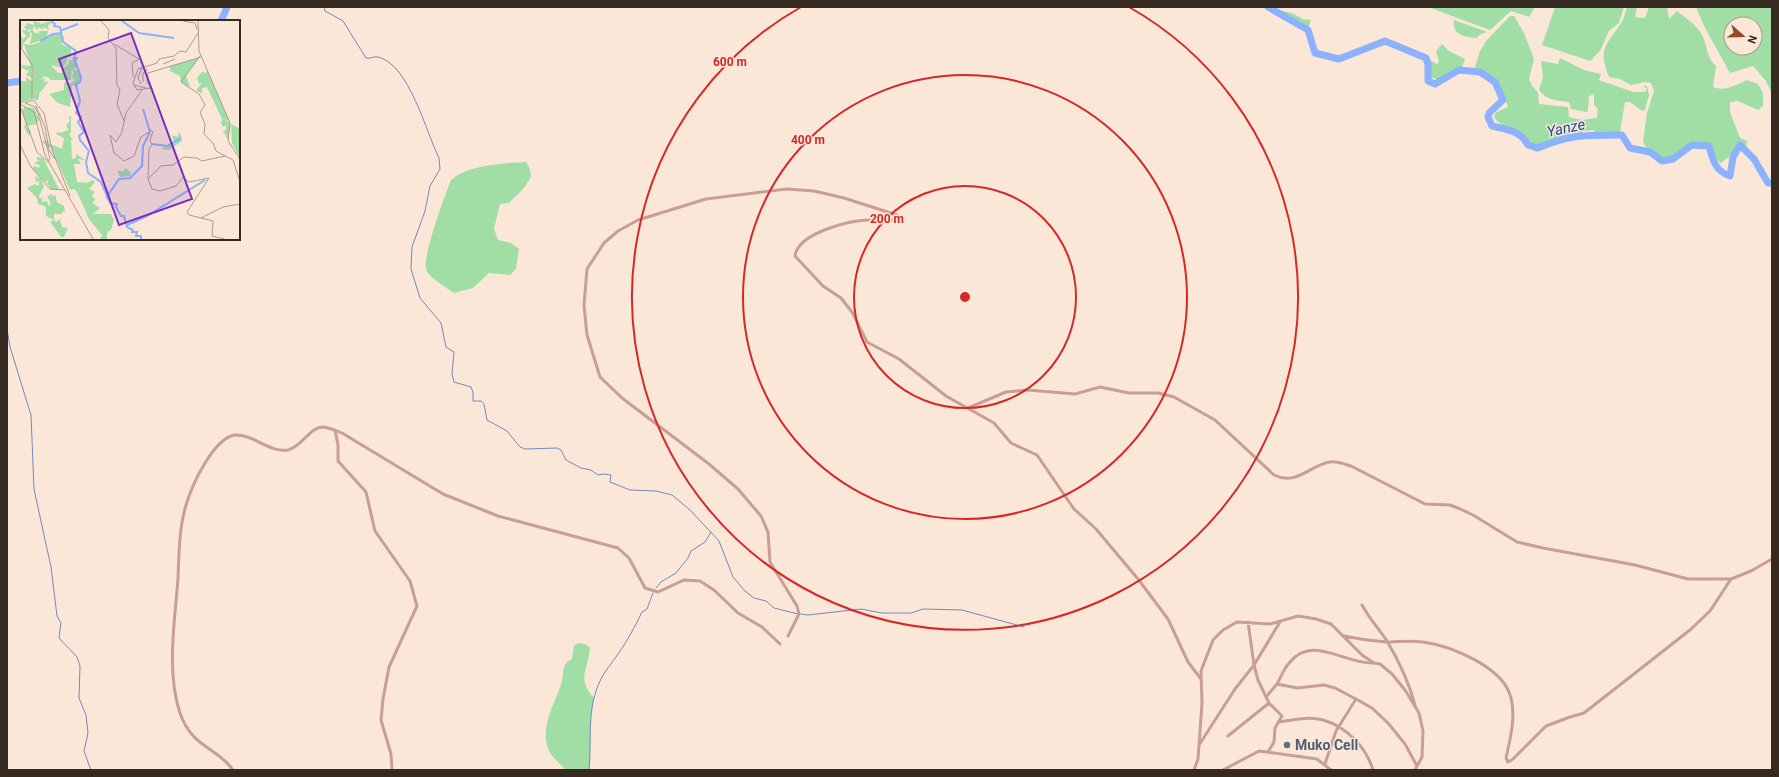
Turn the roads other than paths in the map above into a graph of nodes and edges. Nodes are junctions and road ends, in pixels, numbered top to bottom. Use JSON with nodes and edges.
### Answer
{"nodes":[{"id":1,"x":968,"y":408,"type":"junction"},
{"id":2,"x":335,"y":430,"type":"junction"},
{"id":3,"x":1772,"y":559,"type":"edge"},
{"id":4,"x":1731,"y":579,"type":"junction"},
{"id":5,"x":1362,"y":605,"type":"dead end"},
{"id":6,"x":1248,"y":622,"type":"junction"},
{"id":7,"x":1280,"y":622,"type":"junction"},
{"id":8,"x":788,"y":636,"type":"dead end"},
{"id":9,"x":1344,"y":636,"type":"junction"},
{"id":10,"x":1388,"y":642,"type":"junction"},
{"id":11,"x":780,"y":644,"type":"dead end"},
{"id":12,"x":1374,"y":663,"type":"junction"},
{"id":13,"x":1254,"y":665,"type":"junction"},
{"id":14,"x":1201,"y":679,"type":"junction"},
{"id":15,"x":1277,"y":684,"type":"junction"},
{"id":16,"x":1266,"y":697,"type":"junction"},
{"id":17,"x":1356,"y":699,"type":"junction"},
{"id":18,"x":1269,"y":703,"type":"junction"},
{"id":19,"x":1416,"y":709,"type":"junction"},
{"id":20,"x":1280,"y":722,"type":"junction"},
{"id":21,"x":1338,"y":727,"type":"junction"},
{"id":22,"x":1228,"y":736,"type":"dead end"},
{"id":23,"x":1198,"y":746,"type":"junction"},
{"id":24,"x":1268,"y":752,"type":"junction"},
{"id":25,"x":1325,"y":764,"type":"junction"},
{"id":26,"x":1417,"y":766,"type":"junction"},
{"id":27,"x":233,"y":770,"type":"edge"},
{"id":28,"x":392,"y":770,"type":"edge"},
{"id":29,"x":1194,"y":770,"type":"edge"},
{"id":30,"x":1223,"y":770,"type":"edge"},
{"id":31,"x":1331,"y":770,"type":"edge"},
{"id":32,"x":1374,"y":770,"type":"edge"},
{"id":33,"x":1415,"y":770,"type":"edge"}],
"edges":[{"from":1,"to":4,"type":"street"},
{"from":1,"to":8,"type":"street"},
{"from":1,"to":14,"type":"street"},
{"from":2,"to":11,"type":"street"},
{"from":2,"to":27,"type":"street"},
{"from":2,"to":28,"type":"street"},
{"from":3,"to":4,"type":"street"},
{"from":4,"to":10,"type":"street"},
{"from":5,"to":10,"type":"street"},
{"from":6,"to":7,"type":"street"},
{"from":6,"to":13,"type":"street"},
{"from":6,"to":14,"type":"street"},
{"from":7,"to":9,"type":"street"},
{"from":7,"to":13,"type":"street"},
{"from":9,"to":10,"type":"street"},
{"from":9,"to":12,"type":"street"},
{"from":10,"to":19,"type":"street"},
{"from":12,"to":15,"type":"street"},
{"from":12,"to":19,"type":"street"},
{"from":13,"to":16,"type":"street"},
{"from":13,"to":23,"type":"street"},
{"from":14,"to":23,"type":"street"},
{"from":15,"to":16,"type":"street"},
{"from":15,"to":17,"type":"street"},
{"from":16,"to":18,"type":"street"},
{"from":17,"to":21,"type":"street"},
{"from":17,"to":26,"type":"street"},
{"from":18,"to":20,"type":"street"},
{"from":18,"to":22,"type":"street"},
{"from":19,"to":26,"type":"street"},
{"from":20,"to":21,"type":"street"},
{"from":20,"to":24,"type":"street"},
{"from":21,"to":25,"type":"street"},
{"from":21,"to":32,"type":"street"},
{"from":23,"to":29,"type":"street"},
{"from":24,"to":25,"type":"street"},
{"from":24,"to":30,"type":"street"},
{"from":25,"to":31,"type":"street"},
{"from":26,"to":33,"type":"street"}]}
